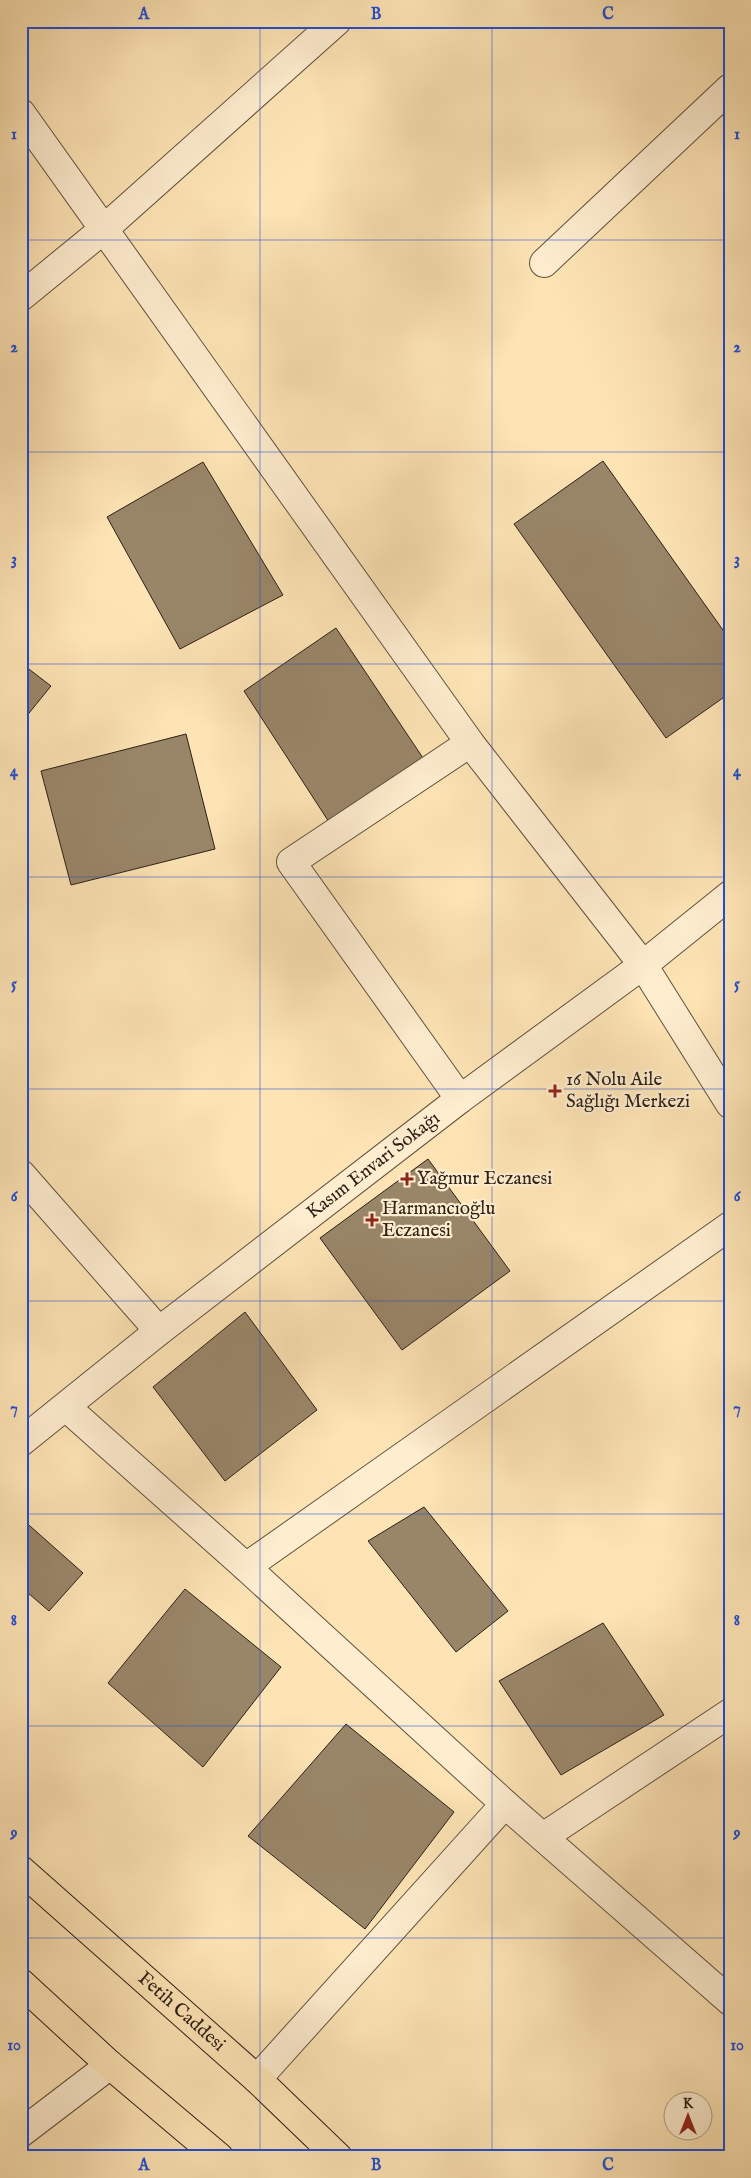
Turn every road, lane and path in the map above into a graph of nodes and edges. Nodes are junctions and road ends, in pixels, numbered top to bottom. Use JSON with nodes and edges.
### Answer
{"nodes":[{"id":1,"x":337,"y":21,"type":"edge"},
{"id":2,"x":729,"y":91,"type":"edge"},
{"id":3,"x":21,"y":113,"type":"edge"},
{"id":4,"x":104,"y":229,"type":"junction"},
{"id":5,"x":544,"y":263,"type":"dead end"},
{"id":6,"x":21,"y":297,"type":"edge"},
{"id":7,"x":470,"y":743,"type":"junction"},
{"id":8,"x":730,"y":895,"type":"edge"},
{"id":9,"x":643,"y":964,"type":"junction"},
{"id":10,"x":460,"y":1099,"type":"junction"},
{"id":11,"x":730,"y":1104,"type":"edge"},
{"id":12,"x":21,"y":1174,"type":"edge"},
{"id":13,"x":730,"y":1226,"type":"edge"},
{"id":14,"x":159,"y":1331,"type":"junction"},
{"id":15,"x":66,"y":1407,"type":"junction"},
{"id":16,"x":25,"y":1433,"type":"edge"},
{"id":17,"x":246,"y":1567,"type":"junction"},
{"id":18,"x":730,"y":1713,"type":"edge"},
{"id":19,"x":505,"y":1804,"type":"junction"},
{"id":20,"x":543,"y":1837,"type":"junction"},
{"id":21,"x":21,"y":1870,"type":"edge"},
{"id":22,"x":21,"y":1983,"type":"edge"},
{"id":23,"x":730,"y":2001,"type":"edge"},
{"id":24,"x":110,"y":2065,"type":"junction"},
{"id":25,"x":257,"y":2079,"type":"junction"},
{"id":26,"x":21,"y":2134,"type":"edge"},
{"id":27,"x":219,"y":2157,"type":"edge"},
{"id":28,"x":338,"y":2157,"type":"edge"}],
"edges":[{"from":1,"to":4,"type":"street"},
{"from":2,"to":5,"type":"street"},
{"from":3,"to":4,"type":"street"},
{"from":4,"to":6,"type":"street"},
{"from":4,"to":7,"type":"street"},
{"from":7,"to":9,"type":"street"},
{"from":7,"to":10,"type":"street"},
{"from":8,"to":9,"type":"street","name":"Kasım Envari Sokağı"},
{"from":9,"to":10,"type":"street","name":"Kasım Envari Sokağı"},
{"from":9,"to":11,"type":"street"},
{"from":10,"to":14,"type":"street","name":"Kasım Envari Sokağı"},
{"from":12,"to":14,"type":"street"},
{"from":13,"to":17,"type":"street"},
{"from":14,"to":15,"type":"street","name":"Kasım Envari Sokağı"},
{"from":15,"to":16,"type":"street","name":"Kasım Envari Sokağı"},
{"from":15,"to":17,"type":"street"},
{"from":17,"to":19,"type":"street"},
{"from":18,"to":20,"type":"street"},
{"from":19,"to":20,"type":"street"},
{"from":19,"to":25,"type":"street"},
{"from":20,"to":23,"type":"street"},
{"from":21,"to":25,"type":"main road","name":"Fetih Caddesi"},
{"from":22,"to":24,"type":"main road"},
{"from":24,"to":26,"type":"street"},
{"from":24,"to":27,"type":"main road"},
{"from":25,"to":28,"type":"main road","name":"Fetih Caddesi"}]}
